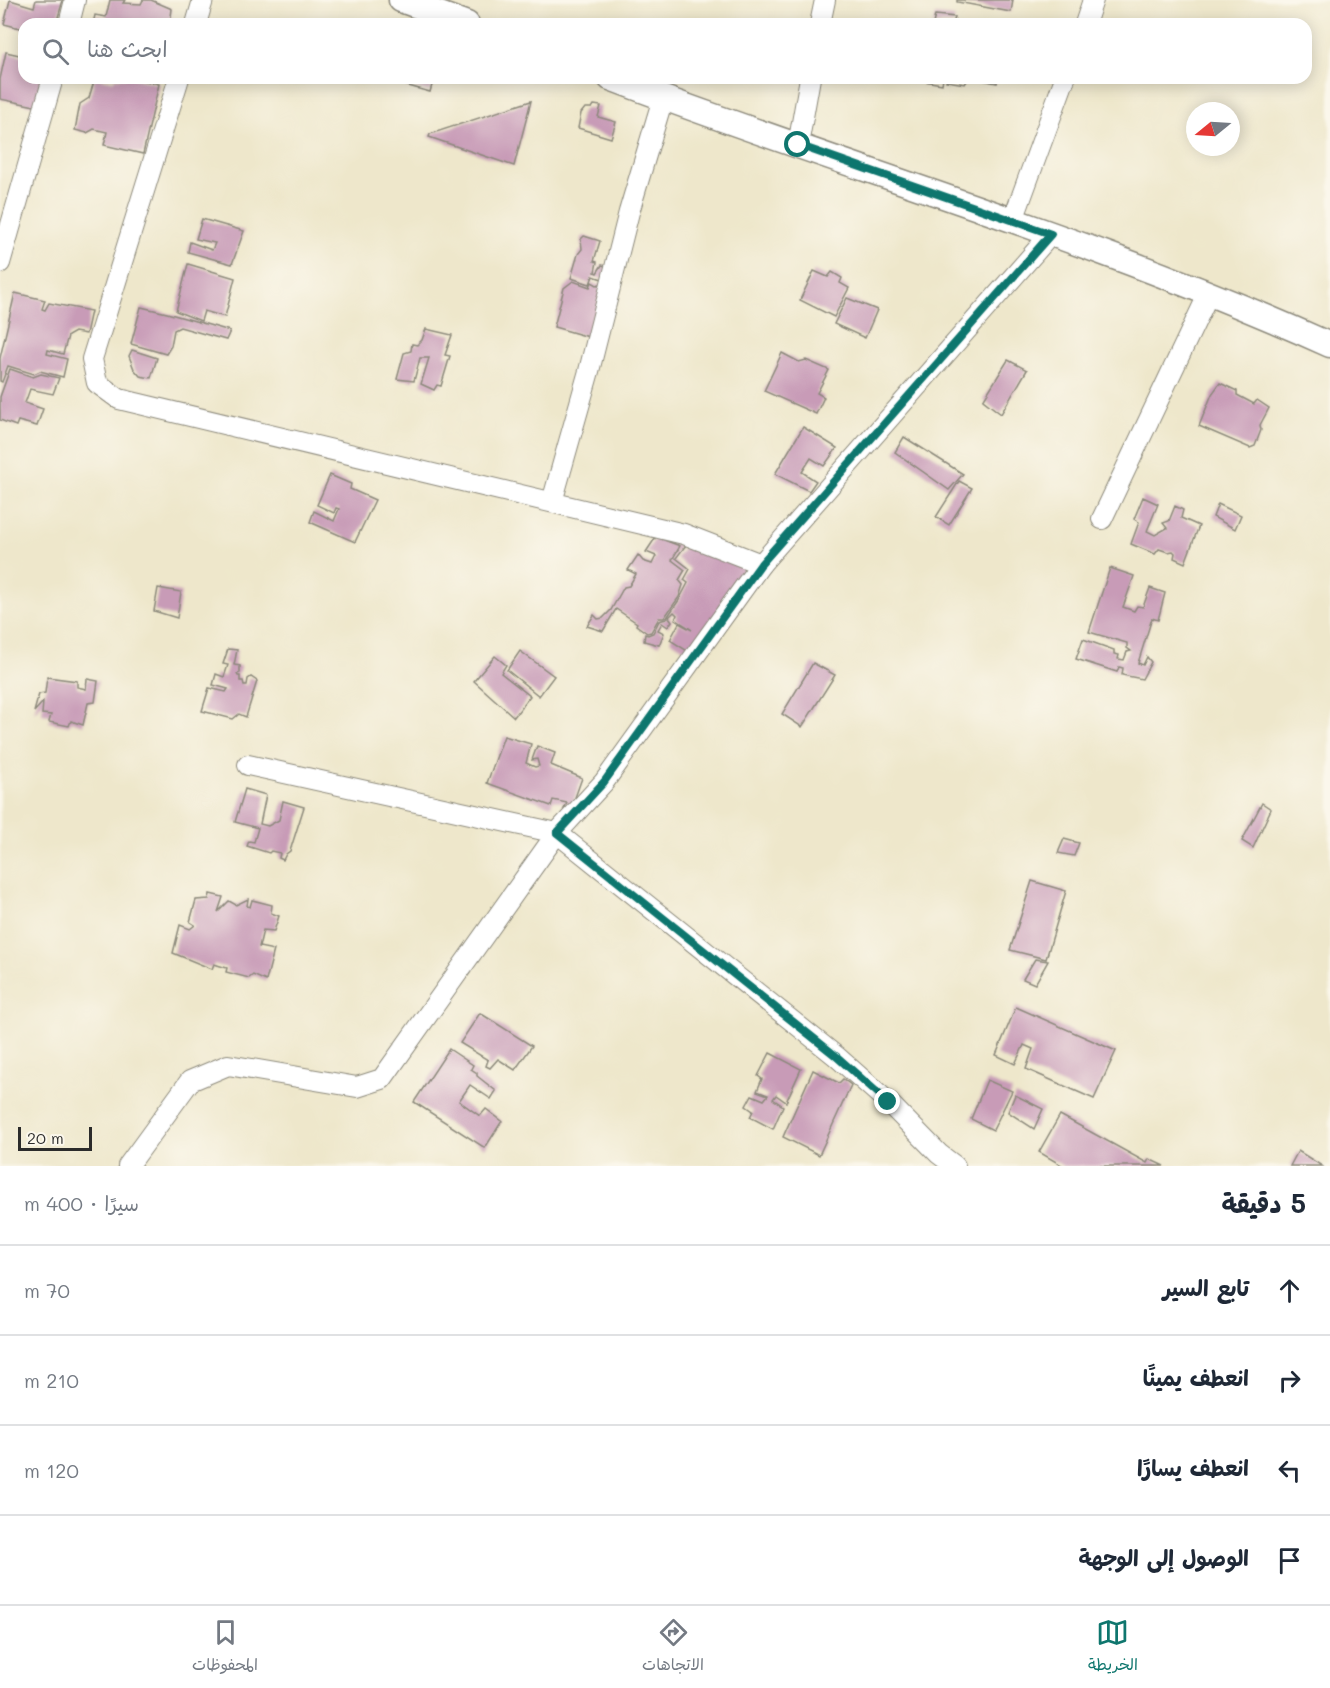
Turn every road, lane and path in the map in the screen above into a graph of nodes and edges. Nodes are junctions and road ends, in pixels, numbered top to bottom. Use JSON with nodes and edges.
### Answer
{"nodes":[{"id":1,"x":75,"y":0,"type":"edge"},
{"id":2,"x":203,"y":0,"type":"edge"},
{"id":3,"x":401,"y":0,"type":"edge"},
{"id":4,"x":825,"y":0,"type":"edge"},
{"id":5,"x":1094,"y":0,"type":"edge"},
{"id":6,"x":70,"y":18,"type":"edge"},
{"id":7,"x":198,"y":18,"type":"edge"},
{"id":8,"x":450,"y":18,"type":"edge"},
{"id":9,"x":821,"y":18,"type":"edge"},
{"id":10,"x":1087,"y":18,"type":"edge"},
{"id":11,"x":51,"y":84,"type":"edge"},
{"id":12,"x":177,"y":84,"type":"edge"},
{"id":13,"x":626,"y":84,"type":"edge"},
{"id":14,"x":809,"y":84,"type":"edge"},
{"id":15,"x":1063,"y":84,"type":"edge"},
{"id":16,"x":663,"y":98,"type":"junction"},
{"id":17,"x":798,"y":145,"type":"junction"},
{"id":18,"x":1013,"y":220,"type":"junction"},
{"id":19,"x":1051,"y":234,"type":"junction"},
{"id":20,"x":0,"y":263,"type":"edge"},
{"id":21,"x":1209,"y":293,"type":"junction"},
{"id":22,"x":1330,"y":345,"type":"edge"},
{"id":23,"x":552,"y":502,"type":"junction"},
{"id":24,"x":1102,"y":519,"type":"dead end"},
{"id":25,"x":761,"y":564,"type":"junction"},
{"id":26,"x":248,"y":765,"type":"dead end"},
{"id":27,"x":557,"y":833,"type":"junction"},
{"id":28,"x":128,"y":1166,"type":"edge"},
{"id":29,"x":955,"y":1166,"type":"edge"}],
"edges":[{"from":1,"to":6,"type":"street"},
{"from":2,"to":7,"type":"street"},
{"from":3,"to":8,"type":"street"},
{"from":4,"to":9,"type":"street"},
{"from":5,"to":10,"type":"street"},
{"from":11,"to":20,"type":"street"},
{"from":12,"to":23,"type":"street"},
{"from":13,"to":16,"type":"street"},
{"from":14,"to":17,"type":"street"},
{"from":15,"to":18,"type":"street"},
{"from":16,"to":17,"type":"street"},
{"from":16,"to":23,"type":"street"},
{"from":17,"to":18,"type":"street"},
{"from":18,"to":19,"type":"street"},
{"from":19,"to":21,"type":"street"},
{"from":19,"to":25,"type":"street"},
{"from":21,"to":22,"type":"street"},
{"from":21,"to":24,"type":"street"},
{"from":23,"to":25,"type":"street"},
{"from":25,"to":27,"type":"street"},
{"from":26,"to":27,"type":"street"},
{"from":27,"to":28,"type":"street"},
{"from":27,"to":29,"type":"street"}]}
